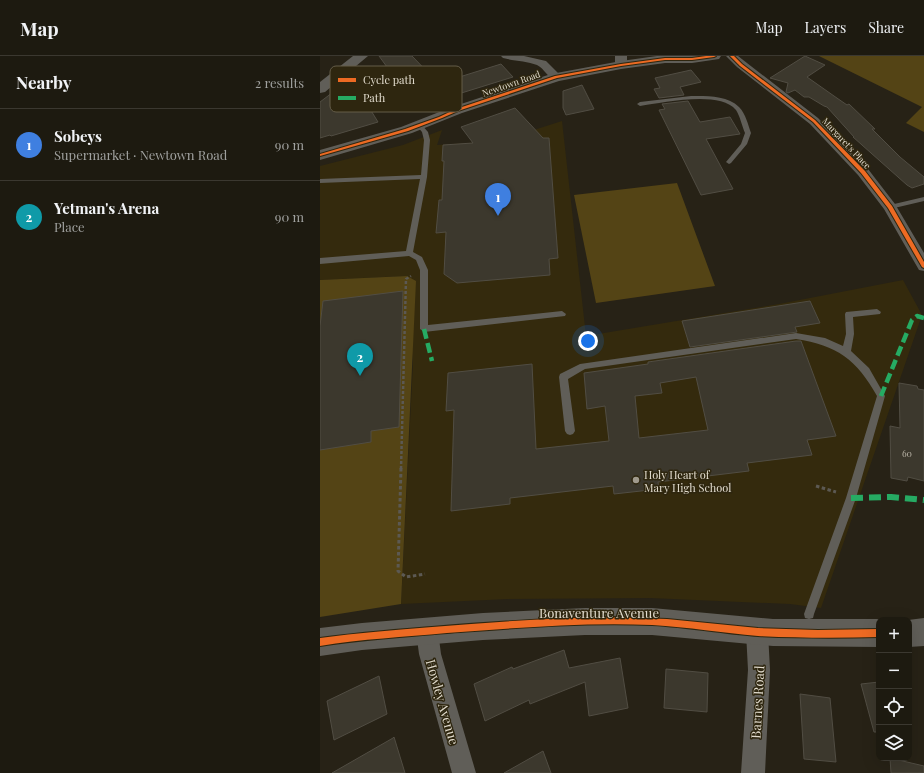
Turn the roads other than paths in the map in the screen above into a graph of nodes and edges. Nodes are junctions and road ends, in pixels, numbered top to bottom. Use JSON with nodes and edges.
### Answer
{"nodes":[{"id":1,"x":361,"y":56,"type":"edge"},
{"id":2,"x":507,"y":56,"type":"edge"},
{"id":3,"x":714,"y":56,"type":"edge"},
{"id":4,"x":732,"y":56,"type":"edge"},
{"id":5,"x":621,"y":61,"type":"edge"},
{"id":6,"x":349,"y":66,"type":"edge"},
{"id":7,"x":556,"y":77,"type":"junction"},
{"id":8,"x":330,"y":81,"type":"edge"},
{"id":9,"x":320,"y":89,"type":"edge"},
{"id":10,"x":640,"y":104,"type":"dead end"},
{"id":11,"x":462,"y":108,"type":"edge"},
{"id":12,"x":452,"y":112,"type":"edge"},
{"id":13,"x":419,"y":125,"type":"junction"},
{"id":14,"x":320,"y":155,"type":"edge"},
{"id":15,"x":729,"y":162,"type":"dead end"},
{"id":16,"x":424,"y":177,"type":"junction"},
{"id":17,"x":320,"y":181,"type":"edge"},
{"id":18,"x":924,"y":199,"type":"edge"},
{"id":19,"x":890,"y":207,"type":"junction"},
{"id":20,"x":408,"y":253,"type":"junction"},
{"id":21,"x":320,"y":261,"type":"edge"},
{"id":22,"x":924,"y":266,"type":"edge"},
{"id":23,"x":877,"y":312,"type":"dead end"},
{"id":24,"x":562,"y":314,"type":"dead end"},
{"id":25,"x":846,"y":352,"type":"junction"},
{"id":26,"x":570,"y":432,"type":"dead end"},
{"id":27,"x":809,"y":614,"type":"dead end"},
{"id":28,"x":427,"y":631,"type":"junction"},
{"id":29,"x":757,"y":632,"type":"junction"},
{"id":30,"x":924,"y":632,"type":"edge"},
{"id":31,"x":876,"y":633,"type":"edge"},
{"id":32,"x":912,"y":633,"type":"edge"},
{"id":33,"x":320,"y":642,"type":"edge"},
{"id":34,"x":464,"y":773,"type":"edge"},
{"id":35,"x":753,"y":773,"type":"edge"}],
"edges":[{"from":1,"to":6,"type":"street"},
{"from":2,"to":7,"type":"street"},
{"from":3,"to":5,"type":"street","name":"Newtown Road"},
{"from":4,"to":19,"type":"street","name":"Margaret's Place"},
{"from":5,"to":7,"type":"street","name":"Newtown Road"},
{"from":7,"to":11,"type":"street","name":"Newtown Road"},
{"from":8,"to":9,"type":"street"},
{"from":10,"to":15,"type":"lane"},
{"from":12,"to":13,"type":"street","name":"Newtown Road"},
{"from":13,"to":14,"type":"street","name":"Newtown Road"},
{"from":13,"to":16,"type":"lane"},
{"from":16,"to":17,"type":"lane"},
{"from":16,"to":20,"type":"lane"},
{"from":18,"to":19,"type":"lane"},
{"from":19,"to":22,"type":"street","name":"Margaret's Place"},
{"from":20,"to":21,"type":"lane"},
{"from":20,"to":24,"type":"lane"},
{"from":23,"to":25,"type":"lane"},
{"from":25,"to":26,"type":"lane"},
{"from":25,"to":27,"type":"lane"},
{"from":28,"to":29,"type":"street","name":"Bonaventure Avenue"},
{"from":28,"to":33,"type":"street","name":"Bonaventure Avenue"},
{"from":28,"to":34,"type":"street","name":"Howley Avenue"},
{"from":29,"to":31,"type":"street","name":"Bonaventure Avenue"},
{"from":29,"to":35,"type":"street","name":"Barnes Road"},
{"from":30,"to":32,"type":"street"}]}
